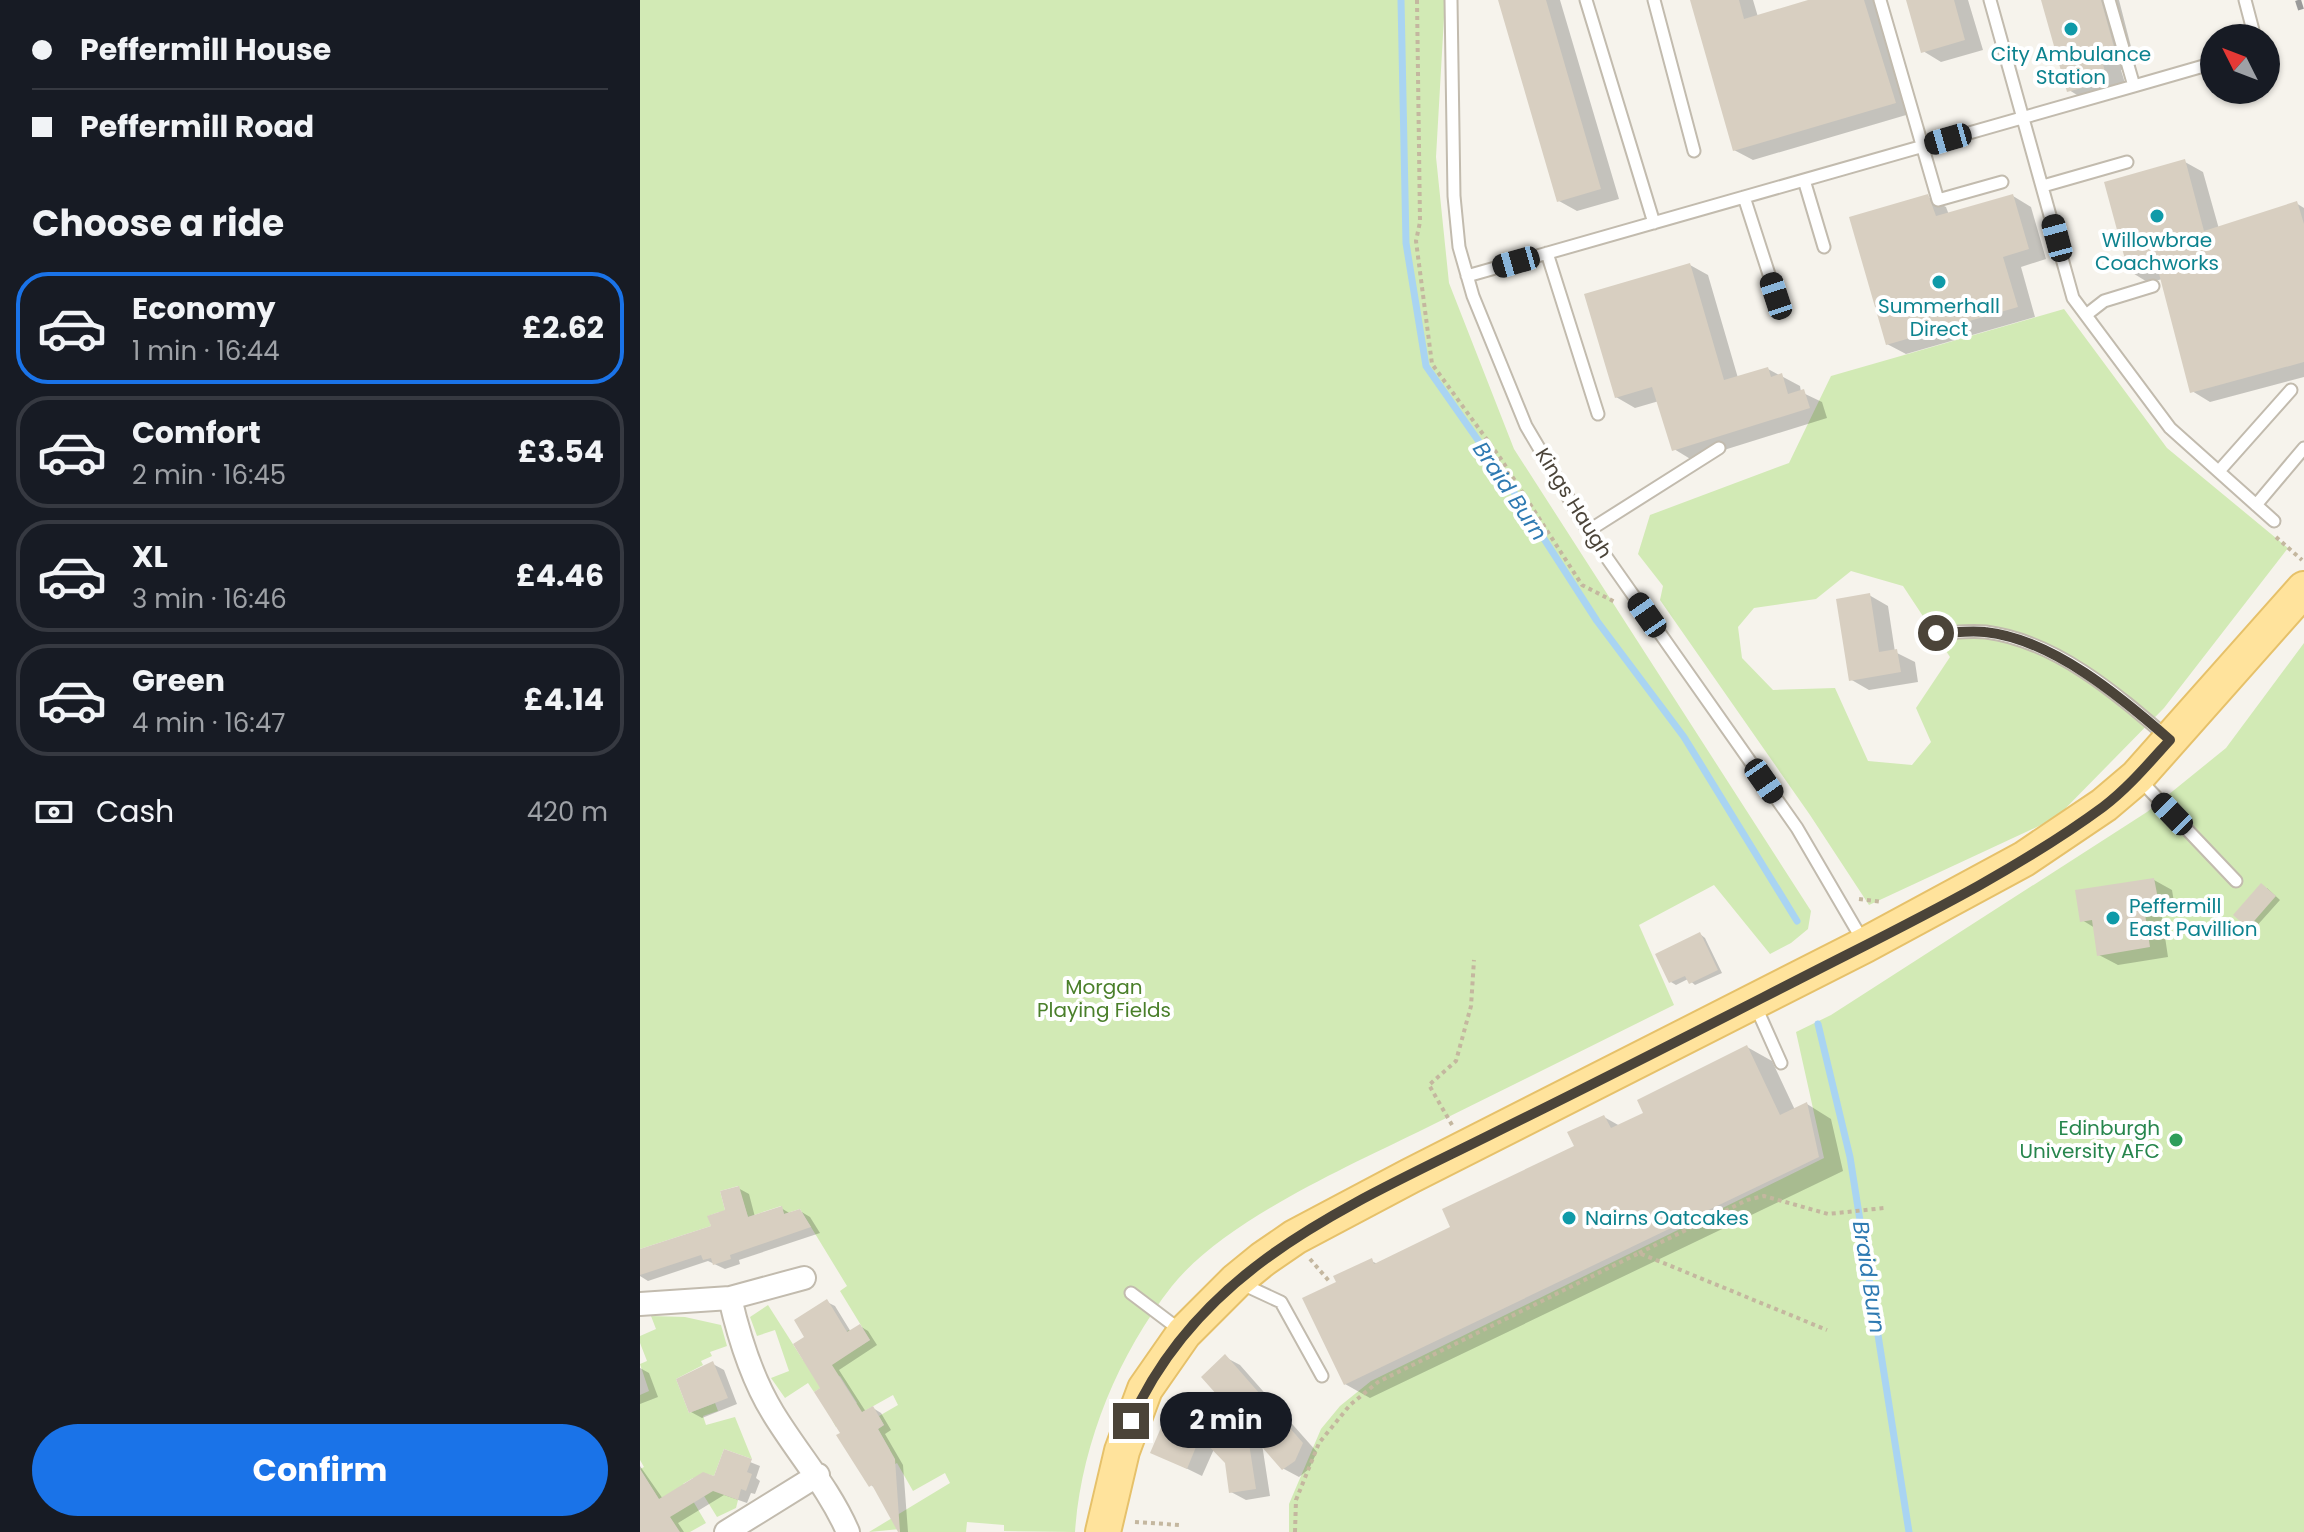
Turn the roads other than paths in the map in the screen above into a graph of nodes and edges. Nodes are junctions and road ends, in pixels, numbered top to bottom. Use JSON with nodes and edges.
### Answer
{"nodes":[{"id":1,"x":1451,"y":0,"type":"edge"},
{"id":2,"x":1586,"y":0,"type":"edge"},
{"id":3,"x":1654,"y":0,"type":"edge"},
{"id":4,"x":1880,"y":0,"type":"edge"},
{"id":5,"x":1990,"y":0,"type":"edge"},
{"id":6,"x":2109,"y":0,"type":"edge"},
{"id":7,"x":2245,"y":0,"type":"edge"},
{"id":8,"x":2251,"y":24,"type":"edge"},
{"id":9,"x":2200,"y":67,"type":"edge"},
{"id":10,"x":2134,"y":86,"type":"junction"},
{"id":11,"x":2025,"y":116,"type":"junction"},
{"id":12,"x":1922,"y":146,"type":"junction"},
{"id":13,"x":1694,"y":151,"type":"dead end"},
{"id":14,"x":2127,"y":162,"type":"dead end"},
{"id":15,"x":1804,"y":180,"type":"junction"},
{"id":16,"x":2002,"y":182,"type":"dead end"},
{"id":17,"x":2043,"y":186,"type":"junction"},
{"id":18,"x":1744,"y":197,"type":"junction"},
{"id":19,"x":1654,"y":223,"type":"junction"},
{"id":20,"x":1824,"y":247,"type":"dead end"},
{"id":21,"x":1547,"y":253,"type":"junction"},
{"id":22,"x":1467,"y":276,"type":"junction"},
{"id":23,"x":2153,"y":286,"type":"dead end"},
{"id":24,"x":1776,"y":296,"type":"dead end"},
{"id":25,"x":2086,"y":315,"type":"junction"},
{"id":26,"x":2291,"y":390,"type":"dead end"},
{"id":27,"x":1598,"y":414,"type":"dead end"},
{"id":28,"x":1719,"y":448,"type":"dead end"},
{"id":29,"x":2304,"y":448,"type":"edge"},
{"id":30,"x":2219,"y":471,"type":"junction"},
{"id":31,"x":2256,"y":505,"type":"junction"},
{"id":32,"x":2274,"y":521,"type":"dead end"},
{"id":33,"x":1588,"y":531,"type":"junction"},
{"id":34,"x":2304,"y":589,"type":"edge"},
{"id":35,"x":1936,"y":633,"type":"dead end"},
{"id":36,"x":2170,"y":740,"type":"junction"},
{"id":37,"x":2137,"y":777,"type":"junction"},
{"id":38,"x":2236,"y":881,"type":"dead end"},
{"id":39,"x":1865,"y":945,"type":"junction"},
{"id":40,"x":1754,"y":1003,"type":"junction"},
{"id":41,"x":1781,"y":1063,"type":"dead end"},
{"id":42,"x":804,"y":1278,"type":"dead end"},
{"id":43,"x":1236,"y":1281,"type":"junction"},
{"id":44,"x":1131,"y":1293,"type":"dead end"},
{"id":45,"x":730,"y":1298,"type":"junction"},
{"id":46,"x":640,"y":1304,"type":"edge"},
{"id":47,"x":1184,"y":1333,"type":"junction"},
{"id":48,"x":1322,"y":1376,"type":"dead end"},
{"id":49,"x":818,"y":1475,"type":"junction"},
{"id":50,"x":1104,"y":1526,"type":"edge"},
{"id":51,"x":726,"y":1532,"type":"edge"},
{"id":52,"x":848,"y":1532,"type":"edge"}],
"edges":[{"from":1,"to":22,"type":"lane","name":"Kings Haugh"},
{"from":2,"to":19,"type":"lane"},
{"from":3,"to":13,"type":"lane"},
{"from":4,"to":12,"type":"lane"},
{"from":5,"to":11,"type":"lane"},
{"from":6,"to":10,"type":"lane"},
{"from":7,"to":8,"type":"lane"},
{"from":9,"to":10,"type":"lane"},
{"from":10,"to":11,"type":"lane"},
{"from":11,"to":12,"type":"lane"},
{"from":11,"to":17,"type":"lane"},
{"from":12,"to":15,"type":"lane"},
{"from":12,"to":16,"type":"lane"},
{"from":14,"to":17,"type":"lane"},
{"from":15,"to":18,"type":"lane"},
{"from":15,"to":20,"type":"lane"},
{"from":17,"to":25,"type":"lane"},
{"from":18,"to":19,"type":"lane"},
{"from":18,"to":24,"type":"lane"},
{"from":19,"to":21,"type":"lane"},
{"from":21,"to":22,"type":"lane"},
{"from":21,"to":27,"type":"lane"},
{"from":22,"to":33,"type":"lane","name":"Kings Haugh"},
{"from":23,"to":25,"type":"lane"},
{"from":25,"to":30,"type":"lane"},
{"from":26,"to":30,"type":"lane"},
{"from":28,"to":33,"type":"lane"},
{"from":29,"to":31,"type":"lane"},
{"from":30,"to":31,"type":"lane"},
{"from":31,"to":32,"type":"lane"},
{"from":33,"to":39,"type":"lane","name":"Kings Haugh"},
{"from":34,"to":36,"type":"main road"},
{"from":35,"to":36,"type":"lane"},
{"from":36,"to":37,"type":"main road"},
{"from":37,"to":38,"type":"lane"},
{"from":37,"to":39,"type":"main road"},
{"from":39,"to":40,"type":"main road"},
{"from":40,"to":41,"type":"lane"},
{"from":40,"to":43,"type":"main road"},
{"from":42,"to":45,"type":"street"},
{"from":43,"to":47,"type":"main road"},
{"from":43,"to":48,"type":"lane"},
{"from":44,"to":47,"type":"lane"},
{"from":45,"to":46,"type":"street"},
{"from":45,"to":49,"type":"street"},
{"from":47,"to":50,"type":"main road"},
{"from":49,"to":51,"type":"street"},
{"from":49,"to":52,"type":"street"}]}
